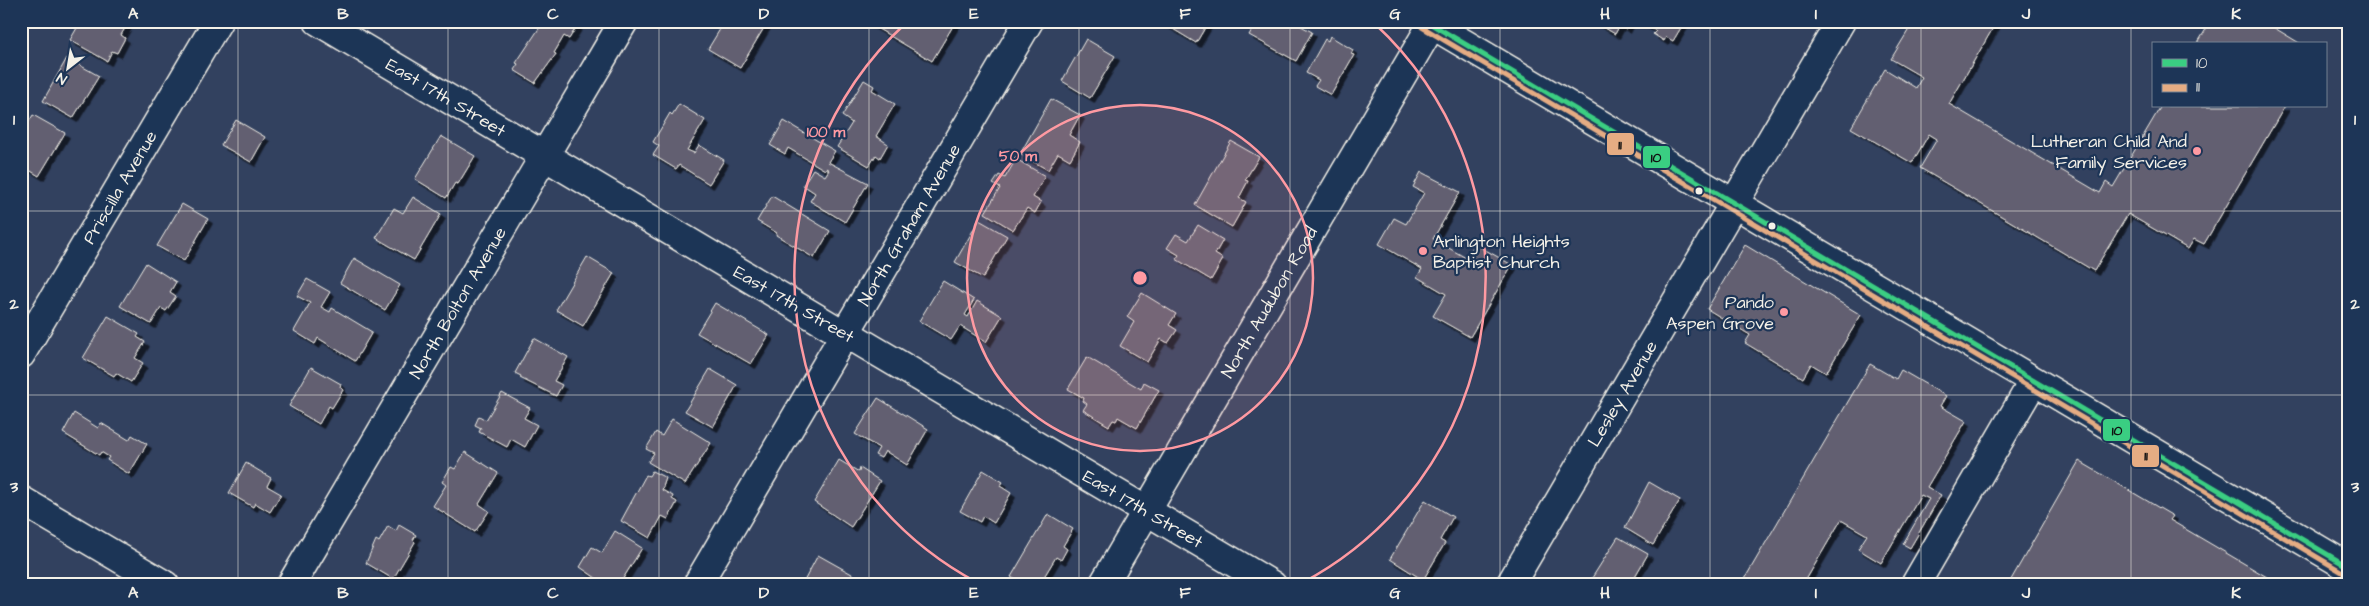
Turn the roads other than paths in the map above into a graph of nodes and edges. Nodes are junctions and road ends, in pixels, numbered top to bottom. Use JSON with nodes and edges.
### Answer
{"nodes":[{"id":1,"x":218,"y":21,"type":"edge"},
{"id":2,"x":318,"y":21,"type":"edge"},
{"id":3,"x":624,"y":21,"type":"edge"},
{"id":4,"x":1029,"y":21,"type":"edge"},
{"id":5,"x":1841,"y":21,"type":"edge"},
{"id":6,"x":1431,"y":22,"type":"edge"},
{"id":7,"x":544,"y":156,"type":"junction"},
{"id":8,"x":1733,"y":204,"type":"junction"},
{"id":9,"x":845,"y":335,"type":"junction"},
{"id":10,"x":21,"y":354,"type":"edge"},
{"id":11,"x":2033,"y":382,"type":"junction"},
{"id":12,"x":21,"y":500,"type":"edge"},
{"id":13,"x":1147,"y":510,"type":"junction"},
{"id":14,"x":2344,"y":571,"type":"edge"},
{"id":15,"x":165,"y":585,"type":"edge"},
{"id":16,"x":291,"y":585,"type":"edge"},
{"id":17,"x":697,"y":585,"type":"edge"},
{"id":18,"x":1103,"y":585,"type":"edge"},
{"id":19,"x":1272,"y":585,"type":"edge"},
{"id":20,"x":1510,"y":585,"type":"edge"},
{"id":21,"x":1915,"y":585,"type":"edge"}],
"edges":[{"from":1,"to":10,"type":"street","name":"Priscilla Avenue"},
{"from":2,"to":7,"type":"street","name":"East 17th Street"},
{"from":3,"to":7,"type":"street","name":"North Bolton Avenue"},
{"from":4,"to":9,"type":"street","name":"North Graham Avenue"},
{"from":5,"to":8,"type":"street","name":"Lesley Avenue"},
{"from":6,"to":8,"type":"street"},
{"from":6,"to":13,"type":"street","name":"North Audubon Road"},
{"from":7,"to":9,"type":"street","name":"East 17th Street"},
{"from":7,"to":16,"type":"street","name":"North Bolton Avenue"},
{"from":8,"to":11,"type":"street"},
{"from":8,"to":20,"type":"street","name":"Lesley Avenue"},
{"from":9,"to":13,"type":"street","name":"East 17th Street"},
{"from":9,"to":17,"type":"street","name":"North Graham Avenue"},
{"from":11,"to":14,"type":"street"},
{"from":11,"to":21,"type":"street"},
{"from":12,"to":15,"type":"street"},
{"from":13,"to":18,"type":"street","name":"North Audubon Road"},
{"from":13,"to":19,"type":"street","name":"East 17th Street"}]}
